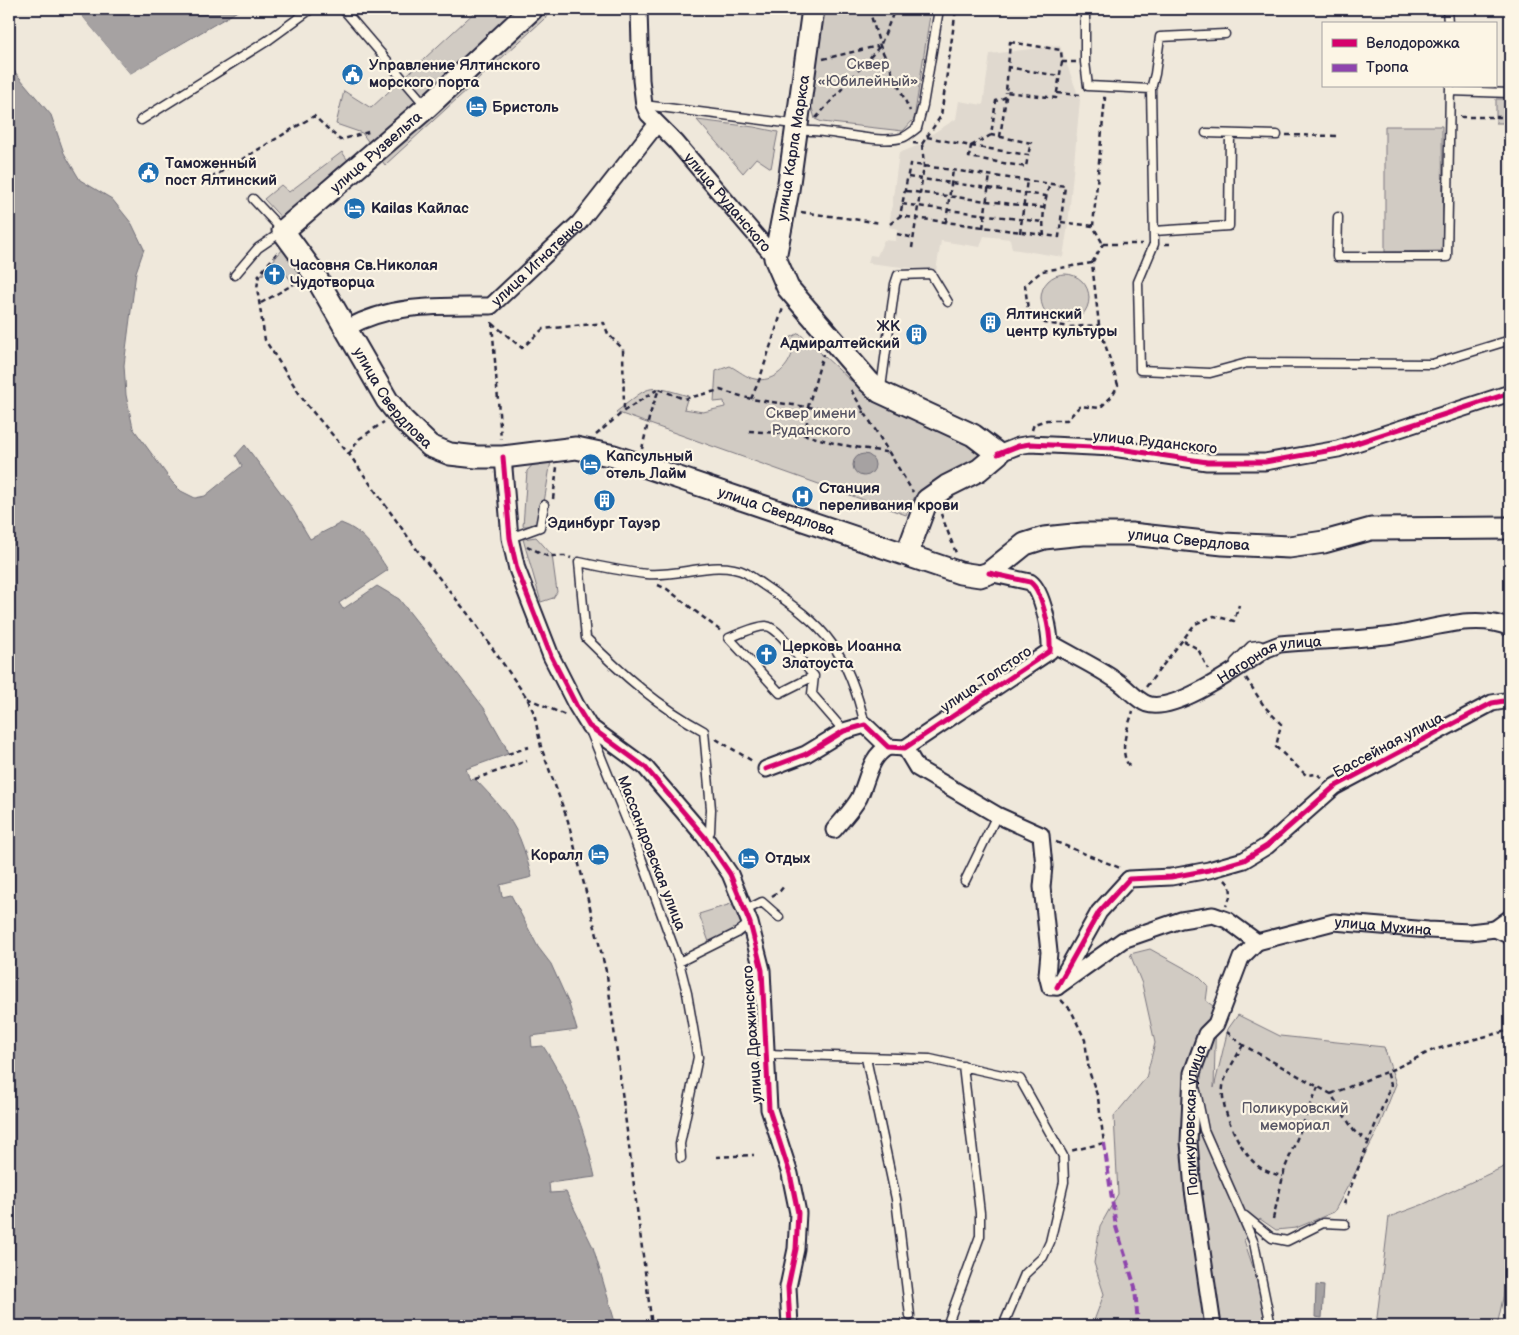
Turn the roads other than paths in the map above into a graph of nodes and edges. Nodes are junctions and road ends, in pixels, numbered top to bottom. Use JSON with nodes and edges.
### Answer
{"nodes":[{"id":1,"x":311,"y":9,"type":"edge"},
{"id":2,"x":343,"y":9,"type":"edge"},
{"id":3,"x":532,"y":9,"type":"edge"},
{"id":4,"x":639,"y":9,"type":"edge"},
{"id":5,"x":813,"y":9,"type":"edge"},
{"id":6,"x":938,"y":9,"type":"edge"},
{"id":7,"x":1085,"y":9,"type":"edge"},
{"id":8,"x":1447,"y":9,"type":"edge"},
{"id":9,"x":1448,"y":22,"type":"edge"},
{"id":10,"x":1225,"y":34,"type":"dead end"},
{"id":11,"x":1151,"y":89,"type":"junction"},
{"id":12,"x":1450,"y":89,"type":"edge"},
{"id":13,"x":1510,"y":93,"type":"edge"},
{"id":14,"x":644,"y":105,"type":"junction"},
{"id":15,"x":427,"y":107,"type":"junction"},
{"id":16,"x":141,"y":120,"type":"dead end"},
{"id":17,"x":807,"y":122,"type":"junction"},
{"id":18,"x":656,"y":125,"type":"junction"},
{"id":19,"x":1206,"y":133,"type":"dead end"},
{"id":20,"x":1230,"y":134,"type":"junction"},
{"id":21,"x":1276,"y":135,"type":"road end"},
{"id":22,"x":253,"y":199,"type":"dead end"},
{"id":23,"x":1338,"y":217,"type":"dead end"},
{"id":24,"x":1154,"y":231,"type":"junction"},
{"id":25,"x":286,"y":235,"type":"junction"},
{"id":26,"x":775,"y":258,"type":"junction"},
{"id":27,"x":235,"y":275,"type":"dead end"},
{"id":28,"x":948,"y":302,"type":"dead end"},
{"id":29,"x":347,"y":328,"type":"junction"},
{"id":30,"x":1510,"y":340,"type":"edge"},
{"id":31,"x":880,"y":392,"type":"junction"},
{"id":32,"x":1510,"y":393,"type":"edge"},
{"id":33,"x":503,"y":451,"type":"junction"},
{"id":34,"x":998,"y":454,"type":"junction"},
{"id":35,"x":544,"y":505,"type":"dead end"},
{"id":36,"x":1510,"y":528,"type":"edge"},
{"id":37,"x":510,"y":538,"type":"junction"},
{"id":38,"x":907,"y":554,"type":"junction"},
{"id":39,"x":989,"y":573,"type":"junction"},
{"id":40,"x":1510,"y":628,"type":"edge"},
{"id":41,"x":1050,"y":643,"type":"junction"},
{"id":42,"x":814,"y":676,"type":"junction"},
{"id":43,"x":1510,"y":700,"type":"edge"},
{"id":44,"x":865,"y":725,"type":"junction"},
{"id":45,"x":589,"y":726,"type":"junction"},
{"id":46,"x":844,"y":731,"type":"junction"},
{"id":47,"x":888,"y":747,"type":"junction"},
{"id":48,"x":905,"y":748,"type":"junction"},
{"id":49,"x":766,"y":769,"type":"road end"},
{"id":50,"x":997,"y":815,"type":"junction"},
{"id":51,"x":834,"y":830,"type":"dead end"},
{"id":52,"x":704,"y":836,"type":"junction"},
{"id":53,"x":965,"y":880,"type":"dead end"},
{"id":54,"x":748,"y":917,"type":"junction"},
{"id":55,"x":779,"y":917,"type":"dead end"},
{"id":56,"x":1510,"y":918,"type":"edge"},
{"id":57,"x":1495,"y":929,"type":"junction"},
{"id":58,"x":1510,"y":936,"type":"edge"},
{"id":59,"x":1257,"y":942,"type":"junction"},
{"id":60,"x":679,"y":962,"type":"junction"},
{"id":61,"x":1057,"y":987,"type":"junction"},
{"id":62,"x":766,"y":1054,"type":"junction"},
{"id":63,"x":866,"y":1058,"type":"junction"},
{"id":64,"x":963,"y":1066,"type":"junction"},
{"id":65,"x":1192,"y":1073,"type":"junction"},
{"id":66,"x":681,"y":1158,"type":"dead end"},
{"id":67,"x":1241,"y":1213,"type":"junction"},
{"id":68,"x":1345,"y":1224,"type":"dead end"},
{"id":69,"x":910,"y":1316,"type":"road end"},
{"id":70,"x":790,"y":1326,"type":"edge"},
{"id":71,"x":947,"y":1326,"type":"edge"},
{"id":72,"x":1003,"y":1326,"type":"edge"},
{"id":73,"x":1213,"y":1326,"type":"edge"},
{"id":74,"x":1271,"y":1326,"type":"edge"}],
"edges":[{"from":1,"to":16,"type":"lane"},
{"from":2,"to":15,"type":"lane"},
{"from":3,"to":15,"type":"main road","name":"улица Рузвельта"},
{"from":4,"to":14,"type":"street","name":"улица Руданского"},
{"from":5,"to":17,"type":"main road","name":"улица Карла Маркса"},
{"from":6,"to":17,"type":"lane"},
{"from":7,"to":11,"type":"lane"},
{"from":8,"to":9,"type":"lane"},
{"from":10,"to":11,"type":"lane"},
{"from":11,"to":24,"type":"lane"},
{"from":12,"to":13,"type":"lane"},
{"from":12,"to":23,"type":"lane"},
{"from":14,"to":17,"type":"lane"},
{"from":14,"to":18,"type":"street","name":"улица Руданского"},
{"from":15,"to":25,"type":"main road","name":"улица Рузвельта"},
{"from":17,"to":26,"type":"main road","name":"улица Карла Маркса"},
{"from":18,"to":26,"type":"street","name":"улица Руданского"},
{"from":18,"to":29,"type":"street","name":"улица Игнатенко"},
{"from":19,"to":20,"type":"lane"},
{"from":20,"to":21,"type":"lane"},
{"from":20,"to":24,"type":"lane"},
{"from":22,"to":25,"type":"lane"},
{"from":24,"to":30,"type":"lane"},
{"from":25,"to":27,"type":"lane"},
{"from":25,"to":29,"type":"main road","name":"улица Свердлова"},
{"from":26,"to":31,"type":"main road","name":"улица Руданского"},
{"from":28,"to":31,"type":"lane"},
{"from":29,"to":33,"type":"main road","name":"улица Свердлова"},
{"from":31,"to":34,"type":"main road","name":"улица Руданского"},
{"from":32,"to":34,"type":"street","name":"улица Руданского"},
{"from":33,"to":37,"type":"street","name":"улица Дражинского"},
{"from":33,"to":38,"type":"main road","name":"улица Свердлова"},
{"from":34,"to":38,"type":"main road"},
{"from":35,"to":37,"type":"lane"},
{"from":36,"to":39,"type":"main road","name":"улица Свердлова"},
{"from":37,"to":45,"type":"street","name":"улица Дражинского"},
{"from":38,"to":39,"type":"main road","name":"улица Свердлова"},
{"from":39,"to":41,"type":"street","name":"улица Толстого"},
{"from":40,"to":41,"type":"street","name":"Нагорная улица"},
{"from":41,"to":48,"type":"street","name":"улица Толстого"},
{"from":42,"to":42,"type":"lane"},
{"from":42,"to":46,"type":"lane"},
{"from":43,"to":61,"type":"street","name":"Бассейная улица"},
{"from":44,"to":46,"type":"street"},
{"from":44,"to":47,"type":"street"},
{"from":44,"to":52,"type":"lane"},
{"from":45,"to":52,"type":"street","name":"улица Дражинского"},
{"from":45,"to":60,"type":"lane","name":"Массандровская улица"},
{"from":46,"to":49,"type":"street"},
{"from":47,"to":48,"type":"street"},
{"from":47,"to":51,"type":"street"},
{"from":48,"to":50,"type":"street"},
{"from":50,"to":53,"type":"lane"},
{"from":50,"to":61,"type":"street"},
{"from":52,"to":54,"type":"street","name":"улица Дражинского"},
{"from":54,"to":55,"type":"lane"},
{"from":54,"to":60,"type":"lane"},
{"from":54,"to":62,"type":"street","name":"улица Дражинского"},
{"from":56,"to":57,"type":"street"},
{"from":57,"to":58,"type":"street"},
{"from":57,"to":59,"type":"street","name":"улица Мухина"},
{"from":59,"to":61,"type":"street"},
{"from":59,"to":65,"type":"street","name":"Поликуровская улица"},
{"from":60,"to":66,"type":"lane","name":"Массандровская улица"},
{"from":62,"to":63,"type":"lane"},
{"from":62,"to":70,"type":"street","name":"улица Дражинского"},
{"from":63,"to":64,"type":"lane"},
{"from":63,"to":69,"type":"lane"},
{"from":64,"to":71,"type":"lane"},
{"from":64,"to":72,"type":"lane"},
{"from":65,"to":67,"type":"lane"},
{"from":65,"to":73,"type":"street","name":"Поликуровская улица"},
{"from":67,"to":68,"type":"lane"},
{"from":67,"to":74,"type":"lane"}]}
